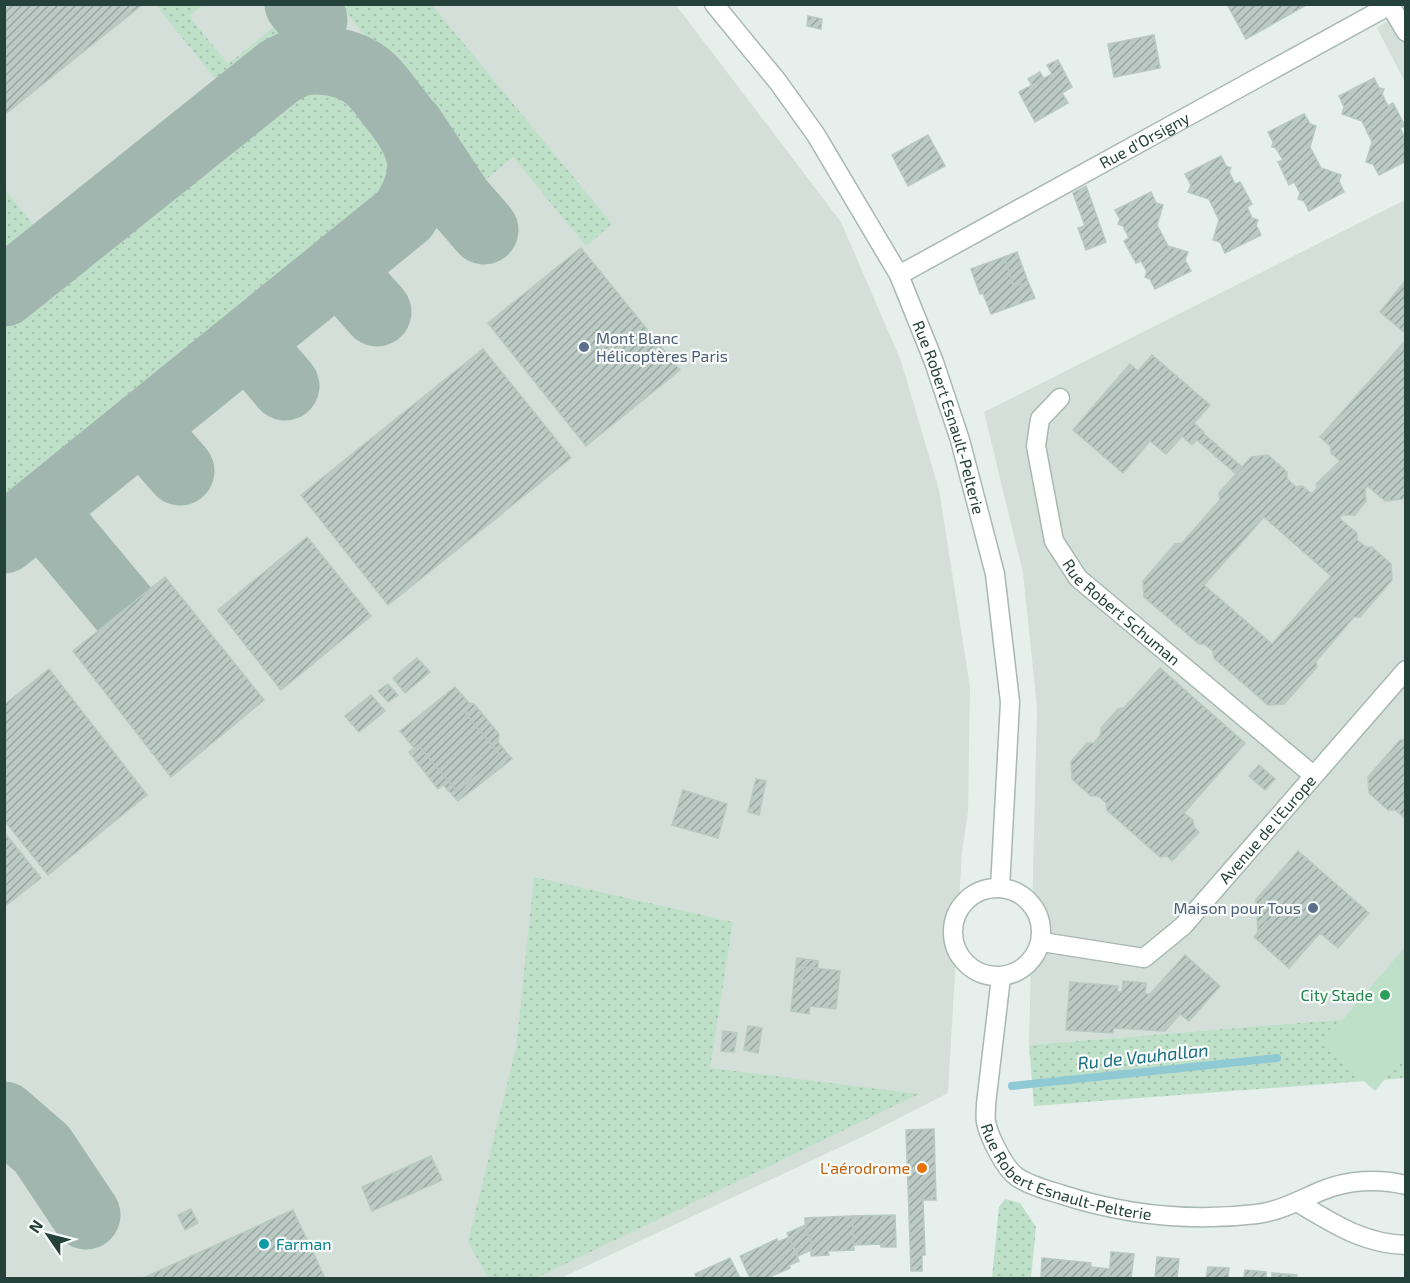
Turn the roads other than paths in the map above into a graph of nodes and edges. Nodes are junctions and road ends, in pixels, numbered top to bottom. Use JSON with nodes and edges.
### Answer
{"nodes":[{"id":1,"x":714,"y":4,"type":"edge"},
{"id":2,"x":1390,"y":5,"type":"edge"},
{"id":3,"x":1406,"y":32,"type":"edge"},
{"id":4,"x":899,"y":275,"type":"junction"},
{"id":5,"x":1060,"y":398,"type":"dead end"},
{"id":6,"x":1406,"y":670,"type":"edge"},
{"id":7,"x":1313,"y":775,"type":"junction"},
{"id":8,"x":1000,"y":888,"type":"junction"},
{"id":9,"x":1042,"y":942,"type":"junction"},
{"id":10,"x":1001,"y":977,"type":"junction"},
{"id":11,"x":1406,"y":1185,"type":"edge"},
{"id":12,"x":1297,"y":1202,"type":"junction"},
{"id":13,"x":1406,"y":1245,"type":"edge"}],
"edges":[{"from":1,"to":4,"type":"street","name":"Rue Robert Esnault-Pelterie"},
{"from":2,"to":3,"type":"street"},
{"from":2,"to":4,"type":"street","name":"Rue d'Orsigny"},
{"from":4,"to":8,"type":"street","name":"Rue Robert Esnault-Pelterie"},
{"from":5,"to":7,"type":"street","name":"Rue Robert Schuman"},
{"from":6,"to":7,"type":"street","name":"Avenue de l'Europe"},
{"from":7,"to":9,"type":"street","name":"Avenue de l'Europe"},
{"from":8,"to":9,"type":"street"},
{"from":8,"to":10,"type":"street"},
{"from":9,"to":10,"type":"street"},
{"from":10,"to":12,"type":"street","name":"Rue Robert Esnault-Pelterie"},
{"from":11,"to":12,"type":"street","name":"Rue Robert Esnault-Pelterie"},
{"from":12,"to":13,"type":"street"}]}
